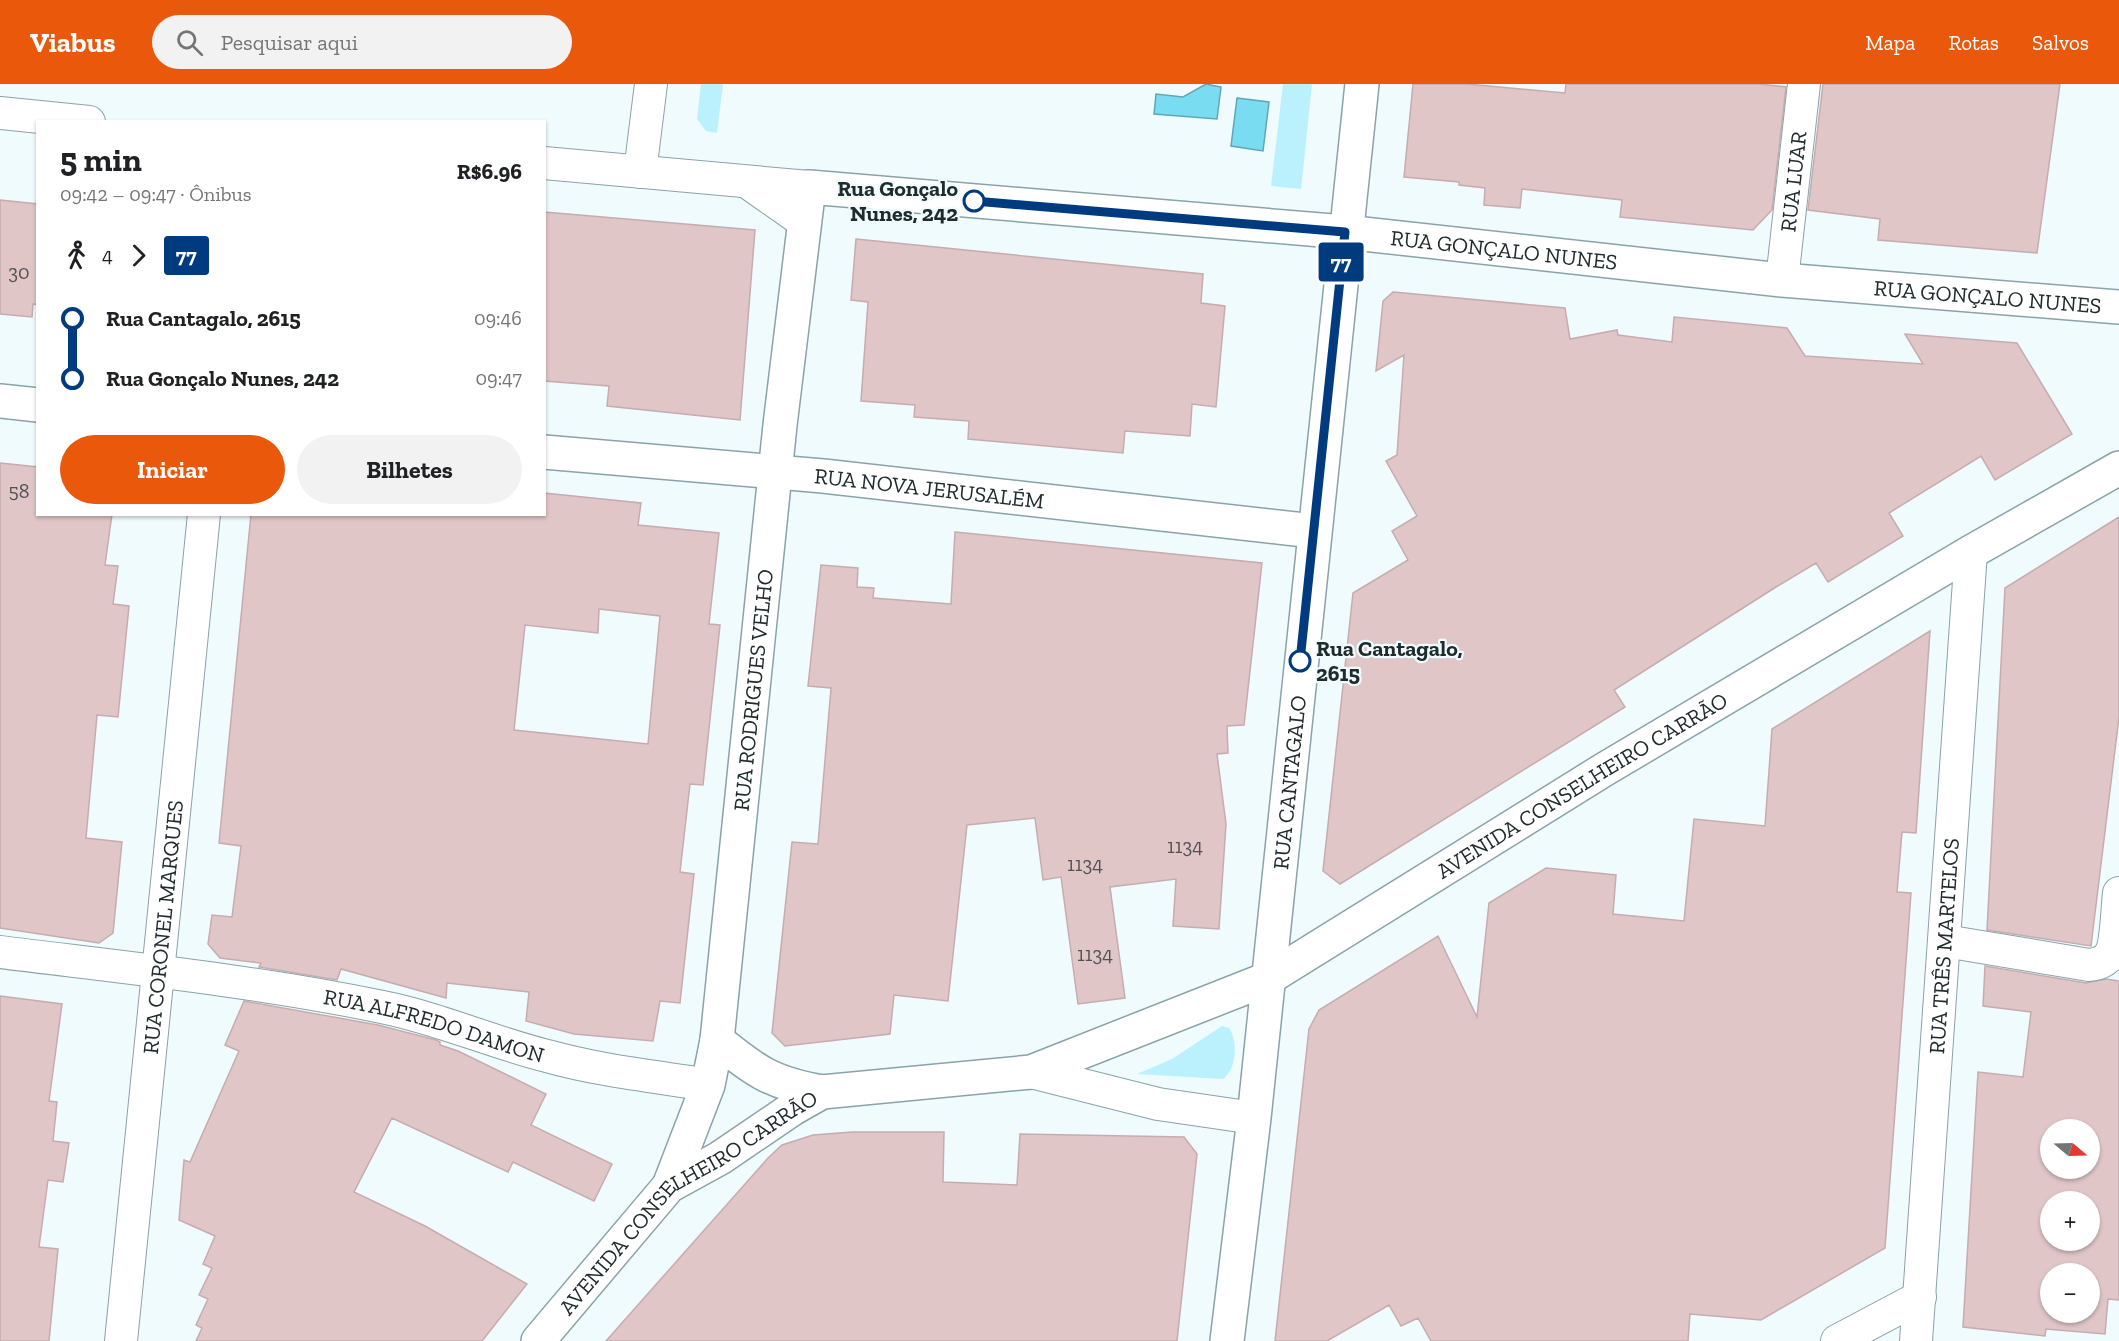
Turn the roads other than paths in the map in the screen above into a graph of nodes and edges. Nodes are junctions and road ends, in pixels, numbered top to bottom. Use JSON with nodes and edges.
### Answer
{"nodes":[{"id":1,"x":651,"y":84,"type":"edge"},
{"id":2,"x":1362,"y":84,"type":"edge"},
{"id":3,"x":1804,"y":84,"type":"edge"},
{"id":4,"x":0,"y":113,"type":"edge"},
{"id":5,"x":69,"y":120,"type":"edge"},
{"id":6,"x":546,"y":163,"type":"edge"},
{"id":7,"x":640,"y":172,"type":"junction"},
{"id":8,"x":744,"y":180,"type":"junction"},
{"id":9,"x":808,"y":187,"type":"junction"},
{"id":10,"x":804,"y":222,"type":"junction"},
{"id":11,"x":1345,"y":232,"type":"junction"},
{"id":12,"x":1782,"y":280,"type":"junction"},
{"id":13,"x":2119,"y":307,"type":"edge"},
{"id":14,"x":0,"y":401,"type":"edge"},
{"id":15,"x":36,"y":405,"type":"edge"},
{"id":16,"x":546,"y":452,"type":"edge"},
{"id":17,"x":2119,"y":468,"type":"edge"},
{"id":18,"x":776,"y":471,"type":"junction"},
{"id":19,"x":204,"y":516,"type":"edge"},
{"id":20,"x":1313,"y":531,"type":"junction"},
{"id":21,"x":1971,"y":552,"type":"junction"},
{"id":22,"x":2119,"y":893,"type":"edge"},
{"id":23,"x":1945,"y":941,"type":"junction"},
{"id":24,"x":0,"y":952,"type":"edge"},
{"id":25,"x":160,"y":970,"type":"junction"},
{"id":26,"x":1267,"y":979,"type":"junction"},
{"id":27,"x":717,"y":1040,"type":"junction"},
{"id":28,"x":1031,"y":1072,"type":"junction"},
{"id":29,"x":708,"y":1085,"type":"junction"},
{"id":30,"x":822,"y":1092,"type":"junction"},
{"id":31,"x":1254,"y":1118,"type":"junction"},
{"id":32,"x":669,"y":1186,"type":"junction"},
{"id":33,"x":1920,"y":1297,"type":"junction"},
{"id":34,"x":121,"y":1341,"type":"edge"},
{"id":35,"x":538,"y":1341,"type":"edge"},
{"id":36,"x":1227,"y":1341,"type":"edge"},
{"id":37,"x":1837,"y":1341,"type":"edge"},
{"id":38,"x":1916,"y":1341,"type":"edge"}],
"edges":[{"from":1,"to":7,"type":"street"},
{"from":2,"to":11,"type":"main road","name":"RUA CANTAGALO"},
{"from":3,"to":12,"type":"street","name":"RUA LUAR"},
{"from":4,"to":5,"type":"street"},
{"from":6,"to":7,"type":"street","name":"RUA GONÇALO NUNES"},
{"from":7,"to":8,"type":"street","name":"RUA GONÇALO NUNES"},
{"from":8,"to":9,"type":"street","name":"RUA GONÇALO NUNES"},
{"from":8,"to":10,"type":"street"},
{"from":9,"to":10,"type":"main road","name":"RUA RODRIGUES VELHO"},
{"from":9,"to":11,"type":"main road","name":"RUA GONÇALO NUNES"},
{"from":10,"to":18,"type":"main road","name":"RUA RODRIGUES VELHO"},
{"from":11,"to":12,"type":"main road","name":"RUA GONÇALO NUNES"},
{"from":11,"to":20,"type":"main road","name":"RUA CANTAGALO"},
{"from":12,"to":13,"type":"main road","name":"RUA GONÇALO NUNES"},
{"from":14,"to":15,"type":"main road"},
{"from":16,"to":18,"type":"main road","name":"RUA NOVA JERUSALÉM"},
{"from":17,"to":21,"type":"main road","name":"AVENIDA CONSELHEIRO CARRÃO"},
{"from":18,"to":20,"type":"main road","name":"RUA NOVA JERUSALÉM"},
{"from":18,"to":27,"type":"main road","name":"RUA RODRIGUES VELHO"},
{"from":19,"to":25,"type":"street","name":"RUA CORONEL MARQUES"},
{"from":20,"to":26,"type":"main road","name":"RUA CANTAGALO"},
{"from":21,"to":23,"type":"street","name":"RUA TRÊS MARTELOS"},
{"from":21,"to":26,"type":"main road","name":"AVENIDA CONSELHEIRO CARRÃO"},
{"from":22,"to":23,"type":"street"},
{"from":23,"to":33,"type":"street","name":"RUA TRÊS MARTELOS"},
{"from":24,"to":25,"type":"street","name":"RUA ALFREDO DAMON"},
{"from":25,"to":29,"type":"street","name":"RUA ALFREDO DAMON"},
{"from":25,"to":34,"type":"street","name":"RUA CORONEL MARQUES"},
{"from":26,"to":28,"type":"main road","name":"AVENIDA CONSELHEIRO CARRÃO"},
{"from":26,"to":31,"type":"main road","name":"RUA CANTAGALO"},
{"from":27,"to":29,"type":"main road","name":"RUA RODRIGUES VELHO"},
{"from":27,"to":30,"type":"main road"},
{"from":28,"to":30,"type":"main road","name":"AVENIDA CONSELHEIRO CARRÃO"},
{"from":28,"to":31,"type":"street","name":"AVENIDA CONSELHEIRO CARRÃO"},
{"from":29,"to":32,"type":"main road","name":"RUA RODRIGUES VELHO"},
{"from":30,"to":32,"type":"main road","name":"AVENIDA CONSELHEIRO CARRÃO"},
{"from":31,"to":36,"type":"main road","name":"RUA CANTAGALO"},
{"from":32,"to":35,"type":"main road","name":"AVENIDA CONSELHEIRO CARRÃO"},
{"from":33,"to":37,"type":"street"},
{"from":33,"to":38,"type":"street","name":"RUA TRÊS MARTELOS"}]}
